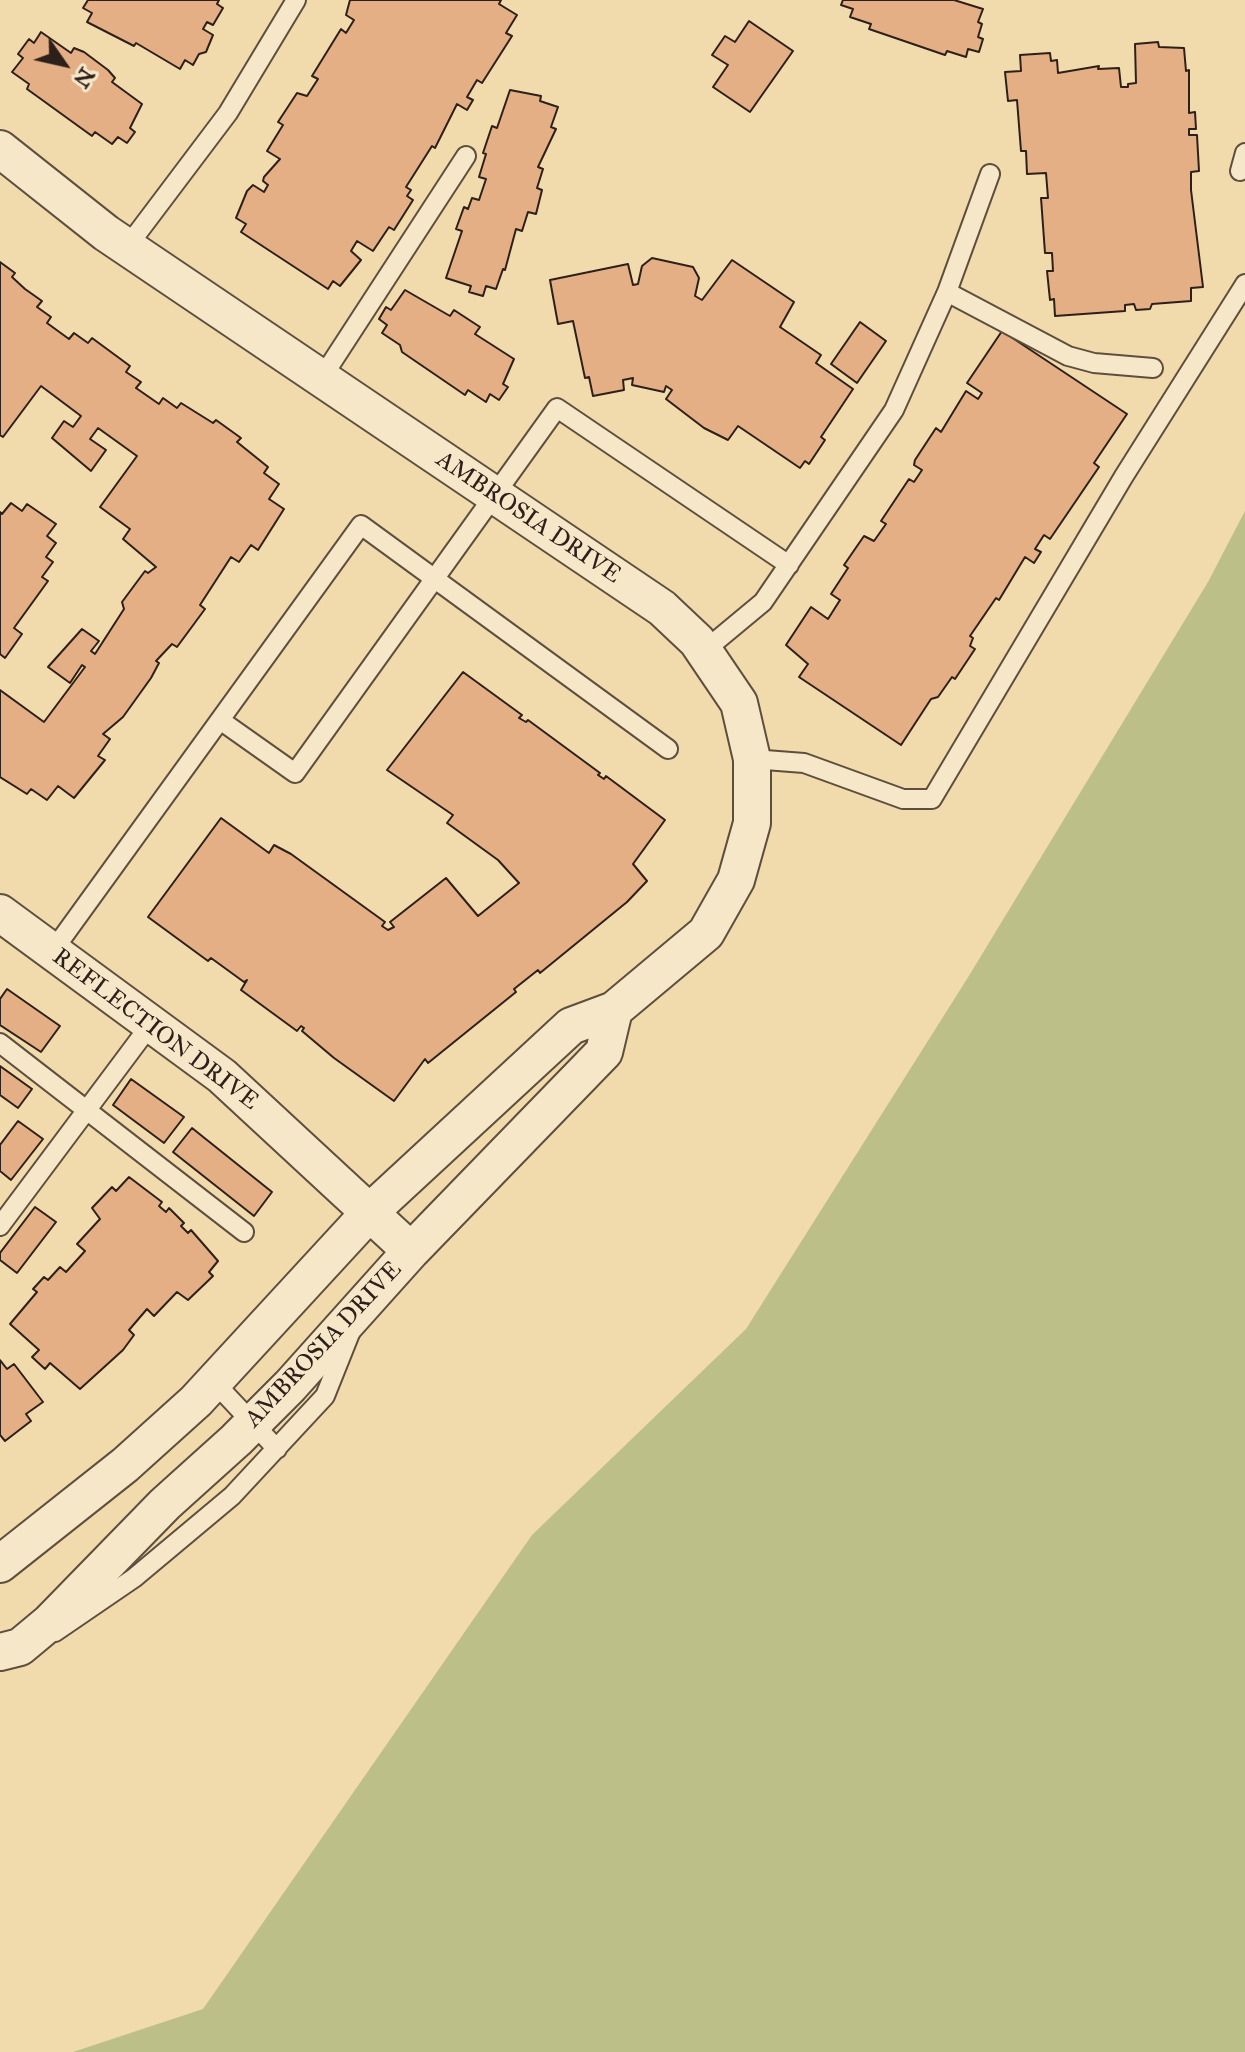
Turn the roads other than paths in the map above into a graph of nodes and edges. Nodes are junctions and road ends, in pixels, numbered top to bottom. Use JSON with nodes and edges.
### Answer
{"nodes":[{"id":1,"x":296,"y":0,"type":"edge"},
{"id":2,"x":0,"y":149,"type":"edge"},
{"id":3,"x":466,"y":156,"type":"dead end"},
{"id":4,"x":990,"y":174,"type":"dead end"},
{"id":5,"x":127,"y":247,"type":"junction"},
{"id":6,"x":1245,"y":284,"type":"edge"},
{"id":7,"x":947,"y":292,"type":"junction"},
{"id":8,"x":1153,"y":368,"type":"dead end"},
{"id":9,"x":321,"y":379,"type":"junction"},
{"id":10,"x":495,"y":496,"type":"junction"},
{"id":11,"x":789,"y":565,"type":"junction"},
{"id":12,"x":437,"y":579,"type":"junction"},
{"id":13,"x":704,"y":651,"type":"junction"},
{"id":14,"x":220,"y":720,"type":"junction"},
{"id":15,"x":668,"y":749,"type":"dead end"},
{"id":16,"x":752,"y":759,"type":"junction"},
{"id":17,"x":0,"y":913,"type":"edge"},
{"id":18,"x":52,"y":952,"type":"junction"},
{"id":19,"x":614,"y":1010,"type":"junction"},
{"id":20,"x":151,"y":1024,"type":"junction"},
{"id":21,"x":0,"y":1043,"type":"edge"},
{"id":22,"x":88,"y":1108,"type":"junction"},
{"id":23,"x":371,"y":1211,"type":"junction"},
{"id":24,"x":0,"y":1226,"type":"edge"},
{"id":25,"x":244,"y":1232,"type":"dead end"},
{"id":26,"x":411,"y":1251,"type":"junction"},
{"id":27,"x":214,"y":1382,"type":"junction"},
{"id":28,"x":264,"y":1436,"type":"junction"},
{"id":29,"x":0,"y":1564,"type":"edge"},
{"id":30,"x":10,"y":1650,"type":"edge"}],
"edges":[{"from":1,"to":5,"type":"lane"},
{"from":2,"to":5,"type":"street","name":"AMBROSIA DRIVE"},
{"from":3,"to":9,"type":"lane"},
{"from":4,"to":7,"type":"lane"},
{"from":5,"to":9,"type":"street","name":"AMBROSIA DRIVE"},
{"from":6,"to":16,"type":"lane"},
{"from":7,"to":8,"type":"lane"},
{"from":7,"to":11,"type":"lane"},
{"from":9,"to":10,"type":"street","name":"AMBROSIA DRIVE"},
{"from":10,"to":11,"type":"lane"},
{"from":10,"to":12,"type":"lane"},
{"from":10,"to":13,"type":"street","name":"AMBROSIA DRIVE"},
{"from":11,"to":13,"type":"lane"},
{"from":12,"to":14,"type":"lane"},
{"from":12,"to":14,"type":"lane"},
{"from":12,"to":15,"type":"lane"},
{"from":13,"to":16,"type":"street","name":"AMBROSIA DRIVE"},
{"from":14,"to":18,"type":"lane"},
{"from":16,"to":19,"type":"street","name":"AMBROSIA DRIVE"},
{"from":17,"to":18,"type":"street","name":"REFLECTION DRIVE"},
{"from":18,"to":20,"type":"street","name":"REFLECTION DRIVE"},
{"from":19,"to":23,"type":"street","name":"AMBROSIA DRIVE"},
{"from":19,"to":26,"type":"street","name":"AMBROSIA DRIVE"},
{"from":20,"to":22,"type":"lane"},
{"from":20,"to":23,"type":"street","name":"REFLECTION DRIVE"},
{"from":21,"to":22,"type":"lane"},
{"from":22,"to":24,"type":"lane"},
{"from":22,"to":25,"type":"lane"},
{"from":23,"to":26,"type":"street","name":"REFLECTION DRIVE"},
{"from":23,"to":27,"type":"street","name":"AMBROSIA DRIVE"},
{"from":26,"to":28,"type":"street","name":"AMBROSIA DRIVE"},
{"from":27,"to":28,"type":"lane"},
{"from":27,"to":29,"type":"street","name":"AMBROSIA DRIVE"},
{"from":28,"to":30,"type":"street","name":"AMBROSIA DRIVE"}]}
